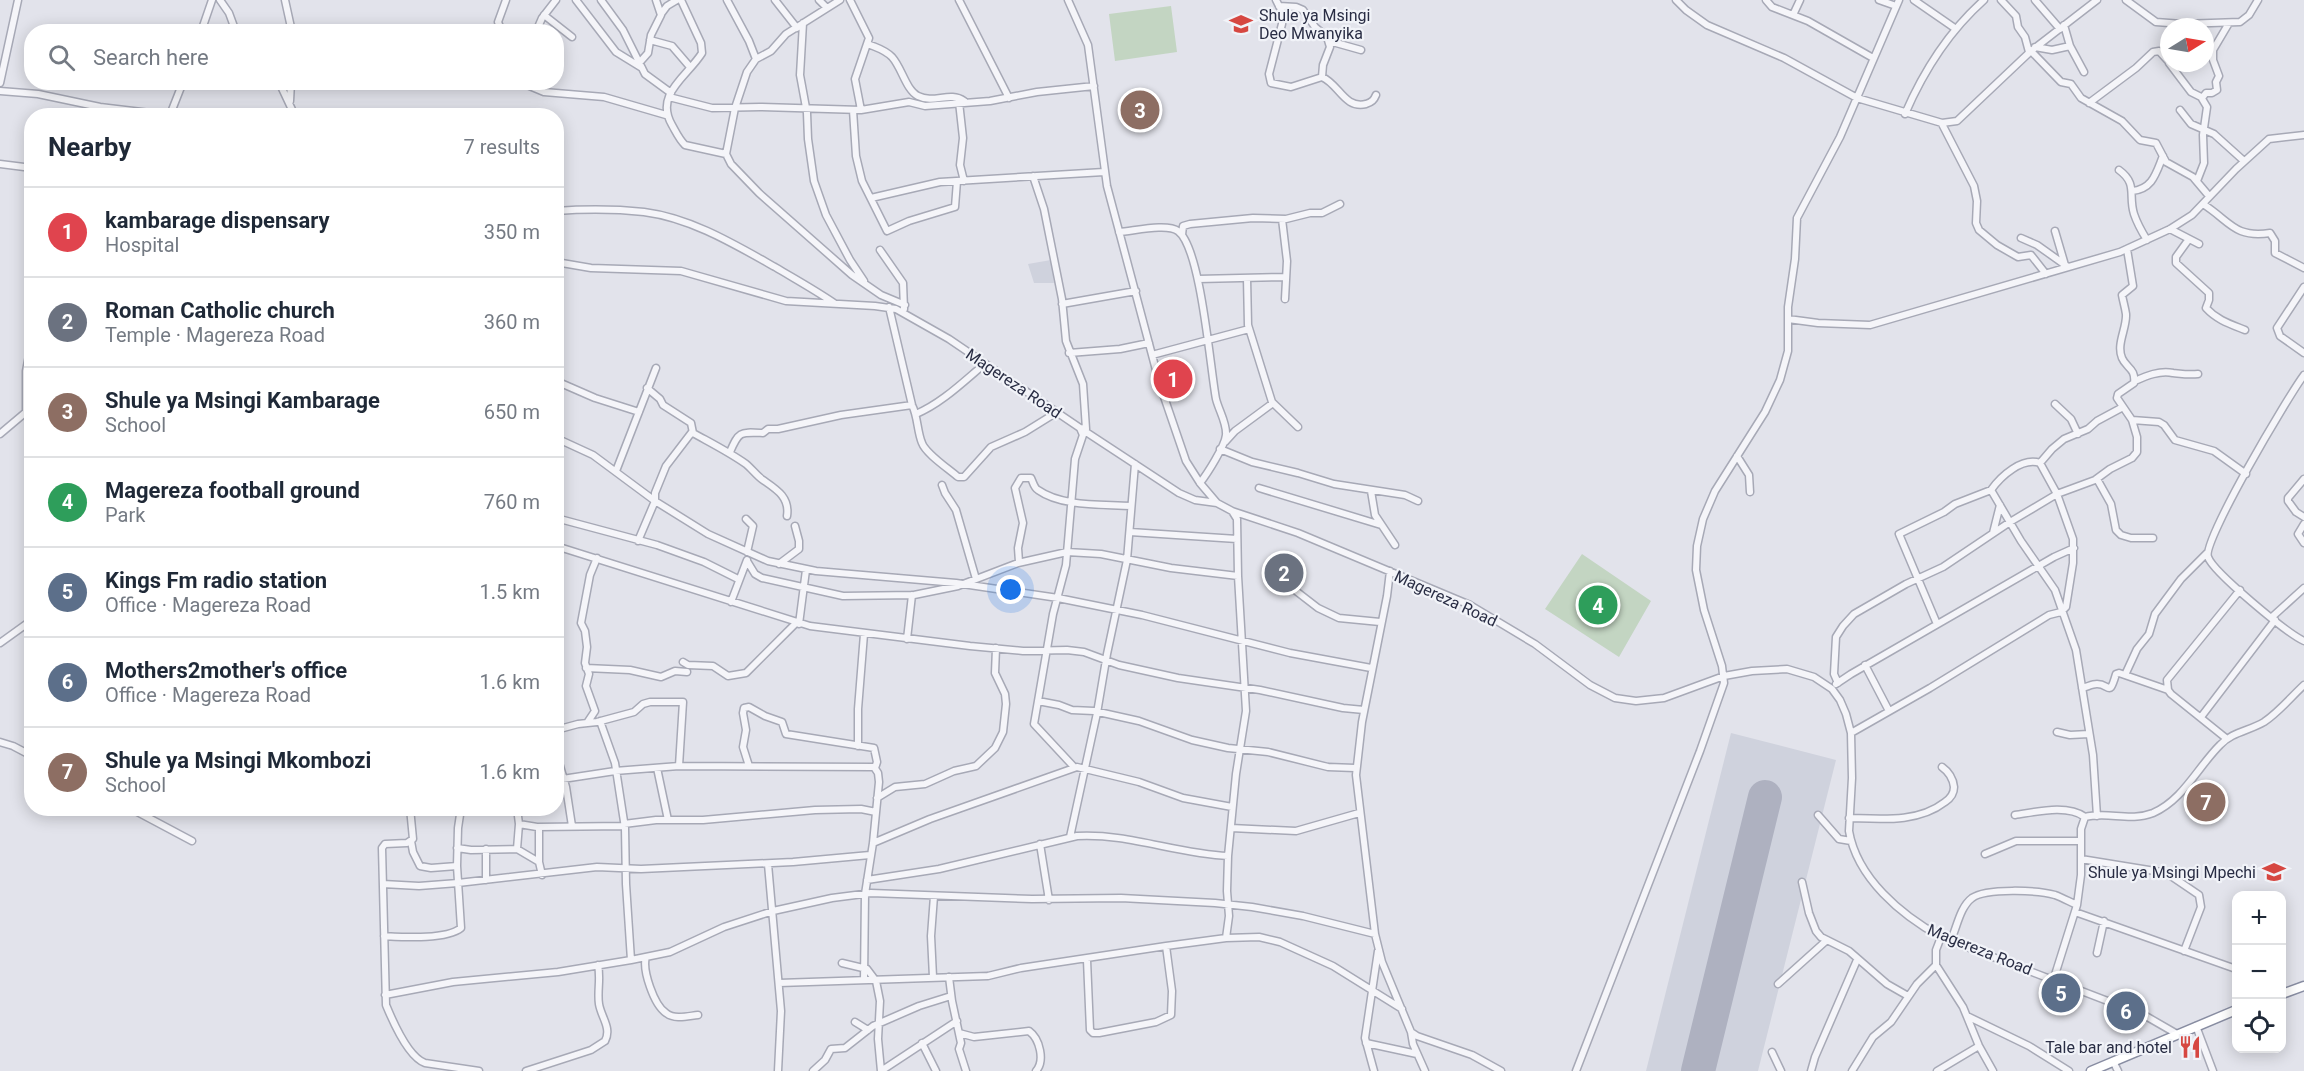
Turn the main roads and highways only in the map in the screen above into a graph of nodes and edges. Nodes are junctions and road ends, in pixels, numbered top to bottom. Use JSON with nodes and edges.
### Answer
{"nodes":[{"id":1,"x":2304,"y":986,"type":"edge"},
{"id":2,"x":2286,"y":993,"type":"edge"},
{"id":3,"x":2232,"y":1012,"type":"edge"},
{"id":4,"x":2091,"y":1071,"type":"edge"}],
"edges":[{"from":1,"to":2,"type":"highway"},
{"from":3,"to":4,"type":"highway"}]}
